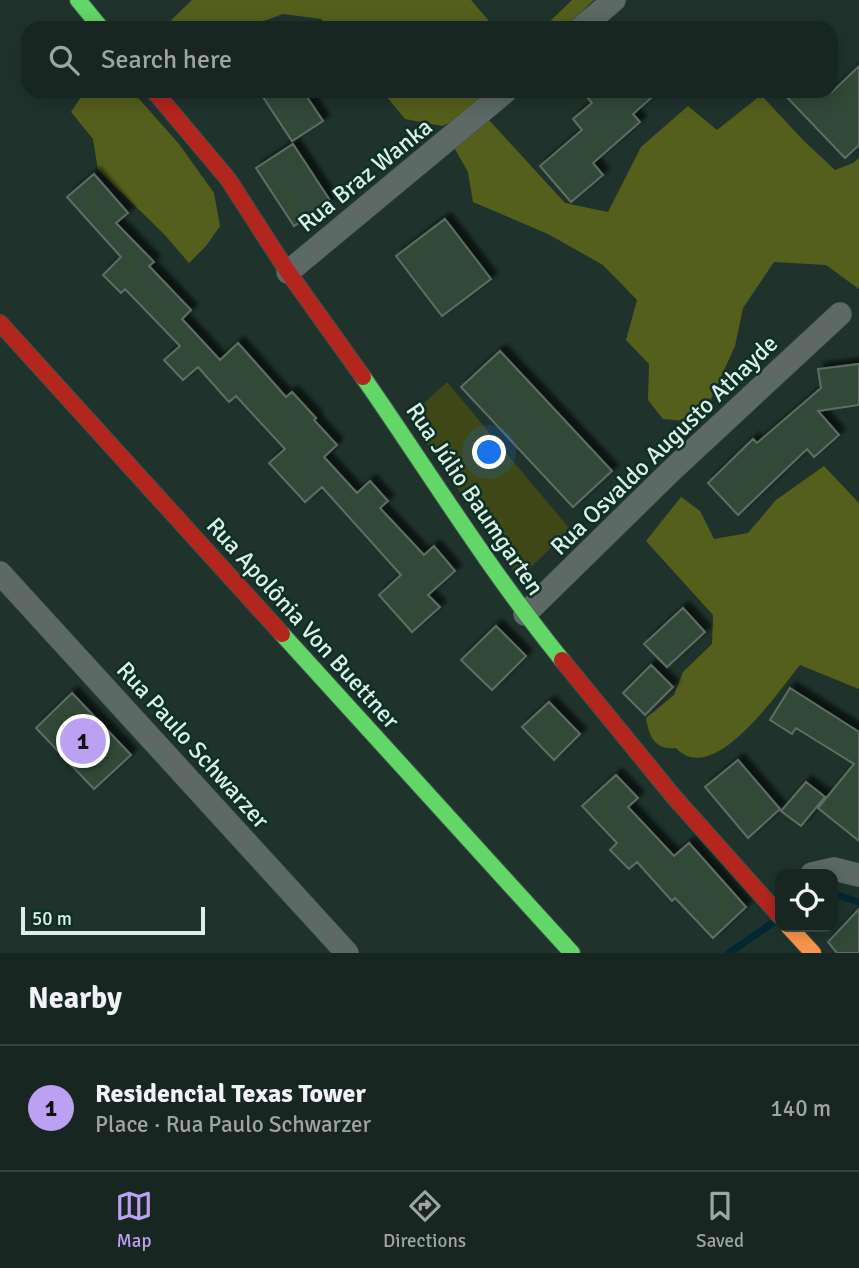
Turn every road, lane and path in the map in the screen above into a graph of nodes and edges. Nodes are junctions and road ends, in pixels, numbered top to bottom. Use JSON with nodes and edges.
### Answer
{"nodes":[{"id":1,"x":78,"y":0,"type":"edge"},
{"id":2,"x":614,"y":0,"type":"edge"},
{"id":3,"x":96,"y":21,"type":"edge"},
{"id":4,"x":589,"y":21,"type":"edge"},
{"id":5,"x":160,"y":98,"type":"edge"},
{"id":6,"x":498,"y":98,"type":"edge"},
{"id":7,"x":288,"y":271,"type":"junction"},
{"id":8,"x":839,"y":314,"type":"dead end"},
{"id":9,"x":0,"y":323,"type":"edge"},
{"id":10,"x":0,"y":573,"type":"edge"},
{"id":11,"x":525,"y":614,"type":"junction"},
{"id":12,"x":838,"y":870,"type":"edge"},
{"id":13,"x":859,"y":875,"type":"edge"},
{"id":14,"x":774,"y":902,"type":"edge"},
{"id":15,"x":794,"y":932,"type":"edge"},
{"id":16,"x":347,"y":953,"type":"edge"},
{"id":17,"x":572,"y":953,"type":"edge"},
{"id":18,"x":813,"y":953,"type":"edge"}],
"edges":[{"from":1,"to":3,"type":"street"},
{"from":2,"to":4,"type":"street"},
{"from":5,"to":7,"type":"street","name":"Rua Júlio Baumgarten"},
{"from":6,"to":7,"type":"street","name":"Rua Braz Wanka"},
{"from":7,"to":11,"type":"street","name":"Rua Júlio Baumgarten"},
{"from":8,"to":11,"type":"street","name":"Rua Osvaldo Augusto Athayde"},
{"from":9,"to":17,"type":"street","name":"Rua Apolônia Von Buettner"},
{"from":10,"to":16,"type":"street","name":"Rua Paulo Schwarzer"},
{"from":11,"to":14,"type":"street","name":"Rua Júlio Baumgarten"},
{"from":12,"to":13,"type":"street"},
{"from":15,"to":18,"type":"street"}]}
